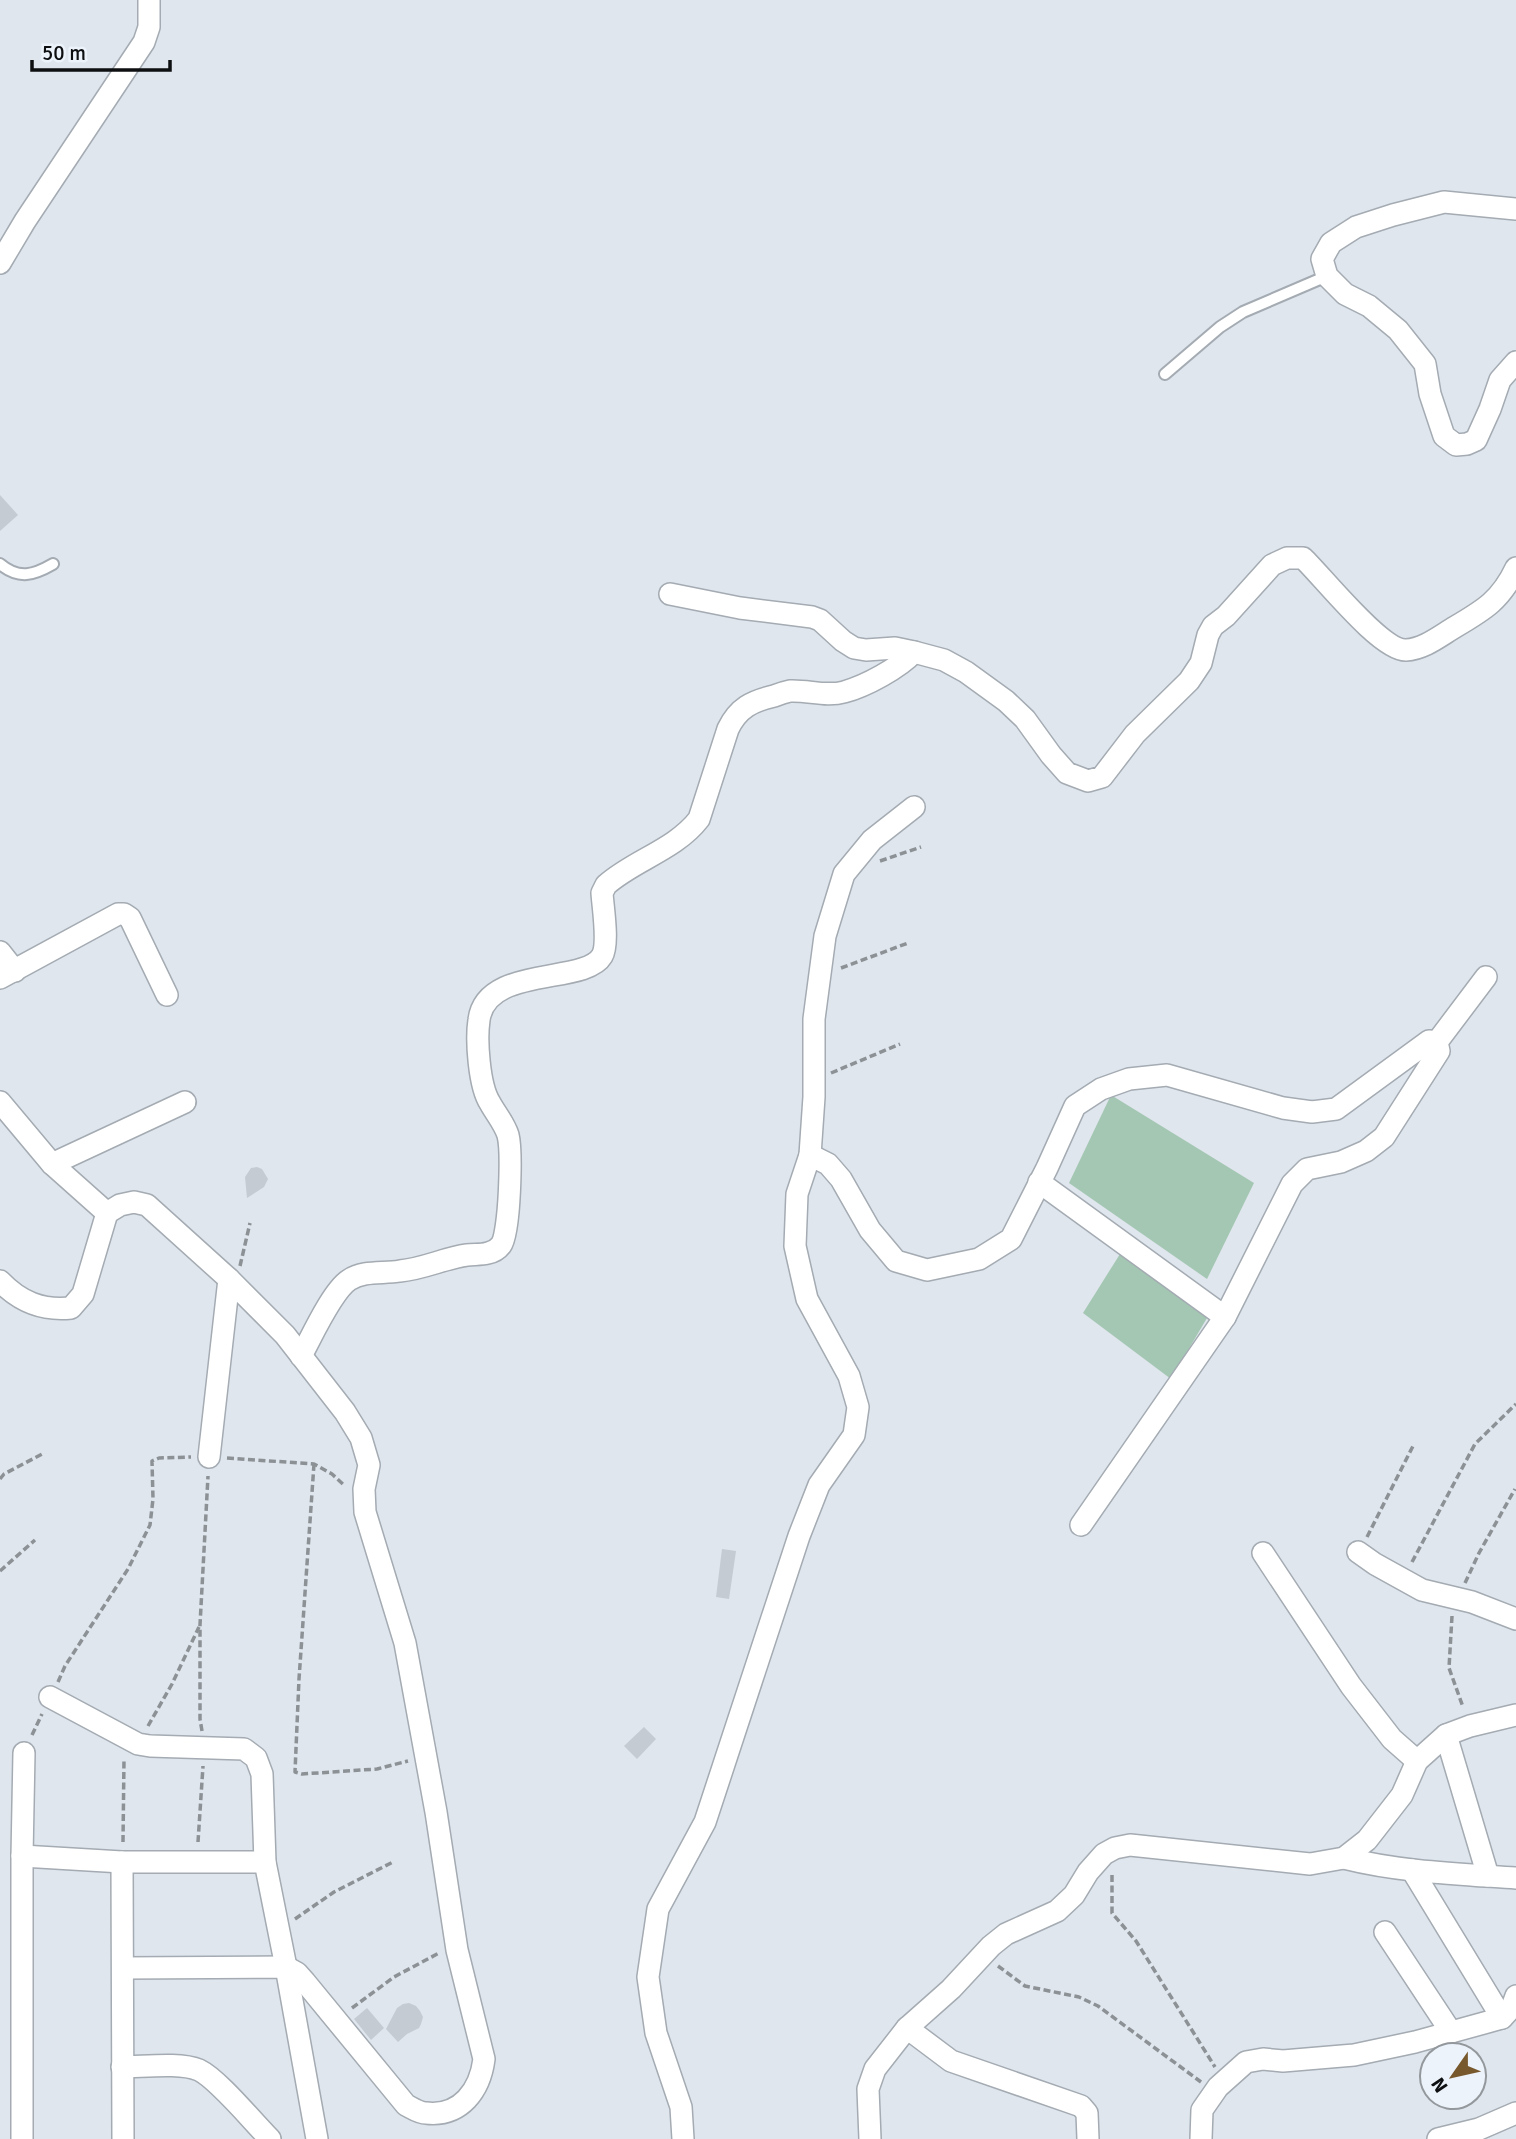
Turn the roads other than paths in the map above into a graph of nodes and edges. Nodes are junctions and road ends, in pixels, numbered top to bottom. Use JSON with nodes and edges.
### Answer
{"nodes":[{"id":1,"x":149,"y":0,"type":"edge"},
{"id":2,"x":1516,"y":209,"type":"edge"},
{"id":3,"x":0,"y":263,"type":"edge"},
{"id":4,"x":1327,"y":276,"type":"junction"},
{"id":5,"x":1516,"y":362,"type":"edge"},
{"id":6,"x":1166,"y":374,"type":"dead end"},
{"id":7,"x":0,"y":564,"type":"edge"},
{"id":8,"x":53,"y":564,"type":"dead end"},
{"id":9,"x":1516,"y":568,"type":"edge"},
{"id":10,"x":670,"y":594,"type":"dead end"},
{"id":11,"x":914,"y":652,"type":"junction"},
{"id":12,"x":914,"y":807,"type":"dead end"},
{"id":13,"x":0,"y":952,"type":"edge"},
{"id":14,"x":8,"y":975,"type":"edge"},
{"id":15,"x":1486,"y":977,"type":"dead end"},
{"id":16,"x":167,"y":995,"type":"dead end"},
{"id":17,"x":1437,"y":1042,"type":"junction"},
{"id":18,"x":0,"y":1102,"type":"edge"},
{"id":19,"x":185,"y":1102,"type":"dead end"},
{"id":20,"x":810,"y":1155,"type":"junction"},
{"id":21,"x":52,"y":1164,"type":"junction"},
{"id":22,"x":1039,"y":1182,"type":"junction"},
{"id":23,"x":107,"y":1213,"type":"junction"},
{"id":24,"x":0,"y":1282,"type":"edge"},
{"id":25,"x":232,"y":1283,"type":"junction"},
{"id":26,"x":1225,"y":1317,"type":"junction"},
{"id":27,"x":301,"y":1356,"type":"junction"},
{"id":28,"x":209,"y":1457,"type":"road end"},
{"id":29,"x":1081,"y":1525,"type":"dead end"},
{"id":30,"x":1358,"y":1552,"type":"road end"},
{"id":31,"x":1263,"y":1553,"type":"dead end"},
{"id":32,"x":1516,"y":1619,"type":"edge"},
{"id":33,"x":50,"y":1697,"type":"road end"},
{"id":34,"x":1516,"y":1715,"type":"edge"},
{"id":35,"x":1446,"y":1735,"type":"junction"},
{"id":36,"x":24,"y":1753,"type":"road end"},
{"id":37,"x":1417,"y":1761,"type":"junction"},
{"id":38,"x":22,"y":1856,"type":"junction"},
{"id":39,"x":1344,"y":1858,"type":"junction"},
{"id":40,"x":122,"y":1861,"type":"junction"},
{"id":41,"x":265,"y":1861,"type":"junction"},
{"id":42,"x":1412,"y":1870,"type":"junction"},
{"id":43,"x":1488,"y":1876,"type":"junction"},
{"id":44,"x":1516,"y":1878,"type":"edge"},
{"id":45,"x":1385,"y":1932,"type":"dead end"},
{"id":46,"x":286,"y":1967,"type":"junction"},
{"id":47,"x":123,"y":1968,"type":"junction"},
{"id":48,"x":1516,"y":1996,"type":"edge"},
{"id":49,"x":1502,"y":2018,"type":"junction"},
{"id":50,"x":907,"y":2028,"type":"junction"},
{"id":51,"x":1451,"y":2032,"type":"junction"},
{"id":52,"x":122,"y":2067,"type":"junction"},
{"id":53,"x":1516,"y":2113,"type":"edge"},
{"id":54,"x":22,"y":2139,"type":"edge"},
{"id":55,"x":123,"y":2139,"type":"edge"},
{"id":56,"x":270,"y":2139,"type":"edge"},
{"id":57,"x":317,"y":2139,"type":"edge"},
{"id":58,"x":683,"y":2139,"type":"edge"},
{"id":59,"x":870,"y":2139,"type":"edge"},
{"id":60,"x":1088,"y":2139,"type":"edge"},
{"id":61,"x":1201,"y":2139,"type":"edge"},
{"id":62,"x":1438,"y":2139,"type":"edge"}],
"edges":[{"from":1,"to":3,"type":"street"},
{"from":2,"to":4,"type":"street"},
{"from":4,"to":5,"type":"street"},
{"from":4,"to":6,"type":"lane"},
{"from":7,"to":8,"type":"lane"},
{"from":9,"to":11,"type":"street"},
{"from":10,"to":11,"type":"street"},
{"from":11,"to":27,"type":"street"},
{"from":12,"to":20,"type":"street"},
{"from":13,"to":14,"type":"street"},
{"from":14,"to":16,"type":"street"},
{"from":15,"to":17,"type":"street"},
{"from":17,"to":22,"type":"street"},
{"from":17,"to":26,"type":"street"},
{"from":18,"to":21,"type":"street"},
{"from":19,"to":21,"type":"street"},
{"from":20,"to":22,"type":"street"},
{"from":20,"to":58,"type":"street"},
{"from":21,"to":23,"type":"street"},
{"from":22,"to":26,"type":"street"},
{"from":23,"to":24,"type":"street"},
{"from":23,"to":25,"type":"street"},
{"from":25,"to":27,"type":"street"},
{"from":25,"to":28,"type":"street"},
{"from":26,"to":29,"type":"street"},
{"from":27,"to":46,"type":"street"},
{"from":30,"to":32,"type":"street"},
{"from":31,"to":37,"type":"street"},
{"from":33,"to":41,"type":"street"},
{"from":34,"to":35,"type":"street"},
{"from":35,"to":37,"type":"street"},
{"from":35,"to":43,"type":"street"},
{"from":36,"to":38,"type":"street"},
{"from":37,"to":39,"type":"street"},
{"from":38,"to":40,"type":"street"},
{"from":38,"to":54,"type":"street"},
{"from":39,"to":42,"type":"street"},
{"from":39,"to":50,"type":"street"},
{"from":40,"to":41,"type":"street"},
{"from":40,"to":47,"type":"street"},
{"from":41,"to":46,"type":"street"},
{"from":42,"to":43,"type":"street"},
{"from":42,"to":49,"type":"street"},
{"from":43,"to":44,"type":"street"},
{"from":45,"to":51,"type":"street"},
{"from":46,"to":47,"type":"street"},
{"from":46,"to":57,"type":"street"},
{"from":47,"to":52,"type":"street"},
{"from":48,"to":49,"type":"street"},
{"from":49,"to":51,"type":"street"},
{"from":50,"to":59,"type":"street"},
{"from":50,"to":60,"type":"street"},
{"from":51,"to":61,"type":"street"},
{"from":52,"to":55,"type":"street"},
{"from":52,"to":56,"type":"street"},
{"from":53,"to":62,"type":"street"}]}
